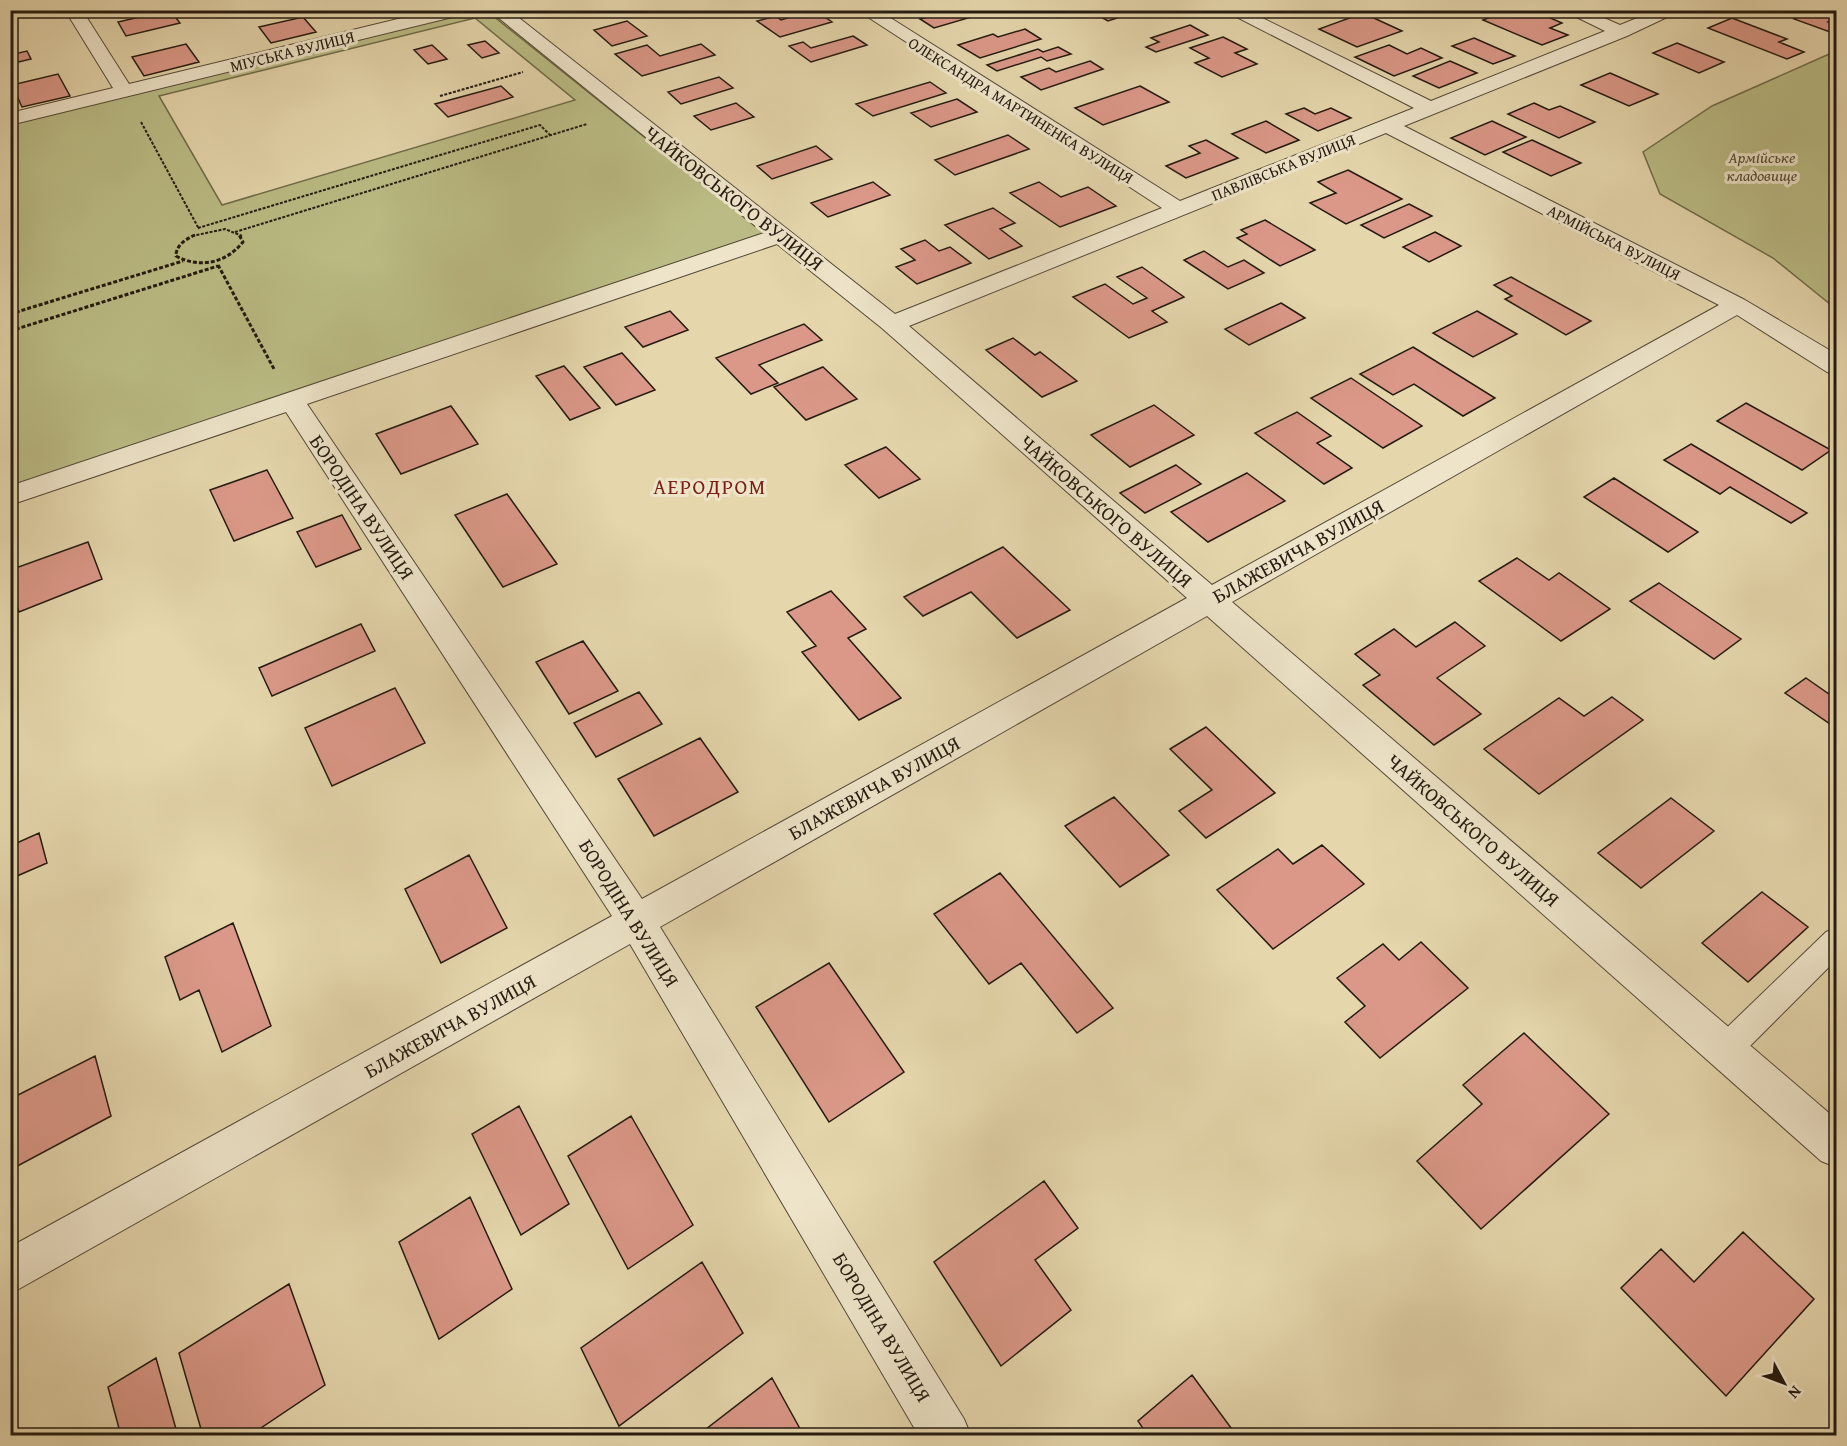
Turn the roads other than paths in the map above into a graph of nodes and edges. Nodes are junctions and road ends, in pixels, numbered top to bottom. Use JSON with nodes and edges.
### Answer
{"nodes":[{"id":1,"x":73,"y":10,"type":"edge"},
{"id":2,"x":459,"y":10,"type":"edge"},
{"id":3,"x":497,"y":10,"type":"edge"},
{"id":4,"x":865,"y":10,"type":"edge"},
{"id":5,"x":1231,"y":10,"type":"edge"},
{"id":6,"x":1570,"y":10,"type":"edge"},
{"id":7,"x":1674,"y":10,"type":"edge"},
{"id":8,"x":1621,"y":32,"type":"junction"},
{"id":9,"x":124,"y":92,"type":"junction"},
{"id":10,"x":1430,"y":108,"type":"junction"},
{"id":11,"x":10,"y":119,"type":"edge"},
{"id":12,"x":1387,"y":125,"type":"junction"},
{"id":13,"x":1178,"y":209,"type":"junction"},
{"id":14,"x":780,"y":235,"type":"junction"},
{"id":15,"x":1737,"y":305,"type":"junction"},
{"id":16,"x":892,"y":324,"type":"junction"},
{"id":17,"x":1836,"y":367,"type":"edge"},
{"id":18,"x":292,"y":401,"type":"junction"},
{"id":19,"x":10,"y":496,"type":"edge"},
{"id":20,"x":1209,"y":600,"type":"junction"},
{"id":21,"x":636,"y":921,"type":"junction"},
{"id":22,"x":1836,"y":941,"type":"edge"},
{"id":23,"x":1725,"y":1050,"type":"junction"},
{"id":24,"x":1836,"y":1146,"type":"edge"},
{"id":25,"x":10,"y":1272,"type":"edge"},
{"id":26,"x":947,"y":1436,"type":"edge"}],
"edges":[{"from":1,"to":9,"type":"street"},
{"from":2,"to":9,"type":"street","name":"МІУСЬКА ВУЛИЦЯ"},
{"from":3,"to":14,"type":"street","name":"ЧАЙКОВСЬКОГО ВУЛИЦЯ"},
{"from":4,"to":13,"type":"street","name":"ОЛЕКСАНДРА МАРТИНЕНКА ВУЛИЦЯ"},
{"from":5,"to":10,"type":"street"},
{"from":6,"to":8,"type":"street"},
{"from":7,"to":8,"type":"street","name":"ПАВЛІВСЬКА ВУЛИЦЯ"},
{"from":8,"to":10,"type":"street","name":"ПАВЛІВСЬКА ВУЛИЦЯ"},
{"from":9,"to":11,"type":"street","name":"МІУСЬКА ВУЛИЦЯ"},
{"from":10,"to":12,"type":"street","name":"ПАВЛІВСЬКА ВУЛИЦЯ"},
{"from":12,"to":13,"type":"street","name":"ПАВЛІВСЬКА ВУЛИЦЯ"},
{"from":12,"to":15,"type":"street","name":"АРМІЙСЬКА ВУЛИЦЯ"},
{"from":13,"to":16,"type":"street","name":"ПАВЛІВСЬКА ВУЛИЦЯ"},
{"from":14,"to":16,"type":"street","name":"ЧАЙКОВСЬКОГО ВУЛИЦЯ"},
{"from":14,"to":18,"type":"street"},
{"from":15,"to":17,"type":"street","name":"АРМІЙСЬКА ВУЛИЦЯ"},
{"from":15,"to":20,"type":"street","name":"БЛАЖЕВИЧА ВУЛИЦЯ"},
{"from":16,"to":20,"type":"street","name":"ЧАЙКОВСЬКОГО ВУЛИЦЯ"},
{"from":18,"to":19,"type":"street"},
{"from":18,"to":21,"type":"street","name":"БОРОДІНА ВУЛИЦЯ"},
{"from":20,"to":21,"type":"street","name":"БЛАЖЕВИЧА ВУЛИЦЯ"},
{"from":20,"to":23,"type":"street","name":"ЧАЙКОВСЬКОГО ВУЛИЦЯ"},
{"from":21,"to":25,"type":"street","name":"БЛАЖЕВИЧА ВУЛИЦЯ"},
{"from":21,"to":26,"type":"street","name":"БОРОДІНА ВУЛИЦЯ"},
{"from":22,"to":23,"type":"lane"},
{"from":23,"to":24,"type":"street","name":"ЧАЙКОВСЬКОГО ВУЛИЦЯ"}]}
